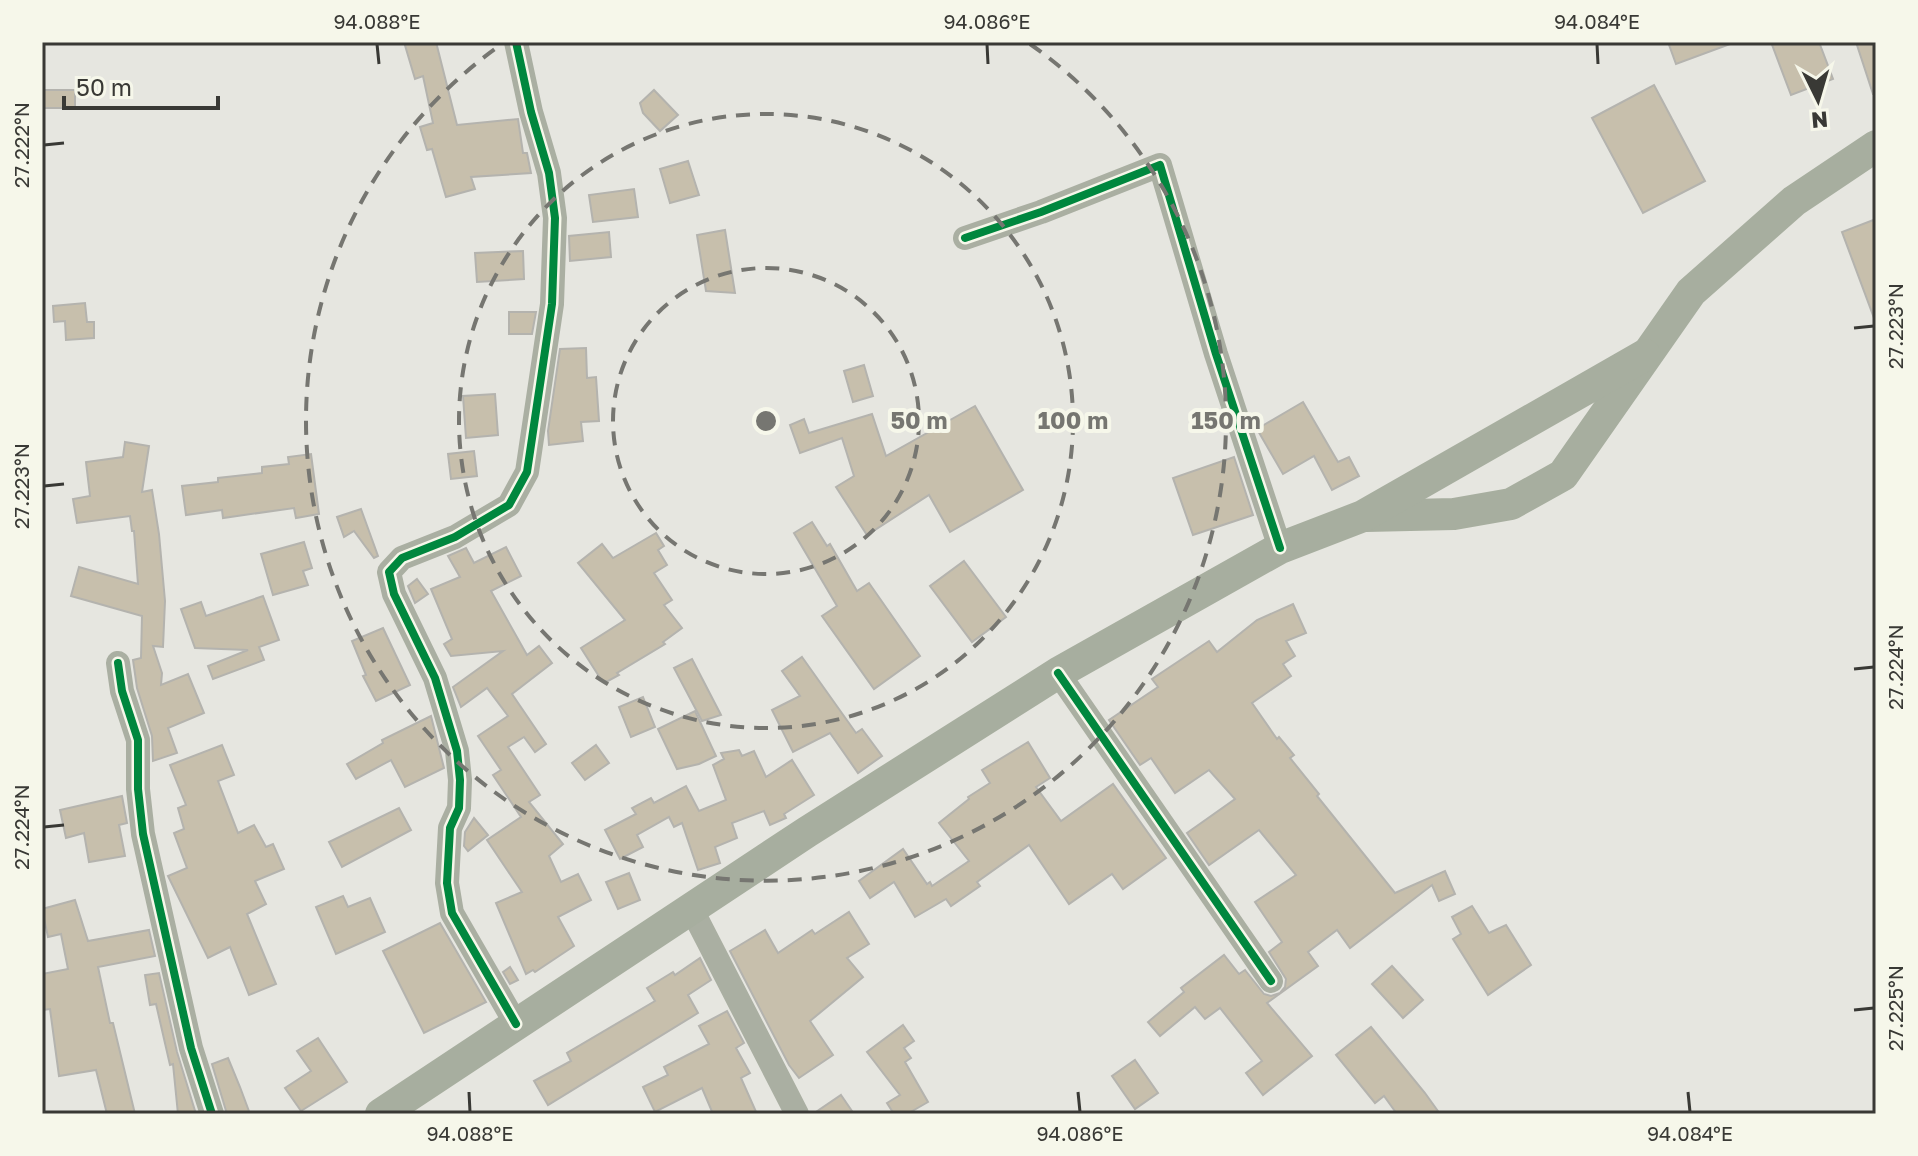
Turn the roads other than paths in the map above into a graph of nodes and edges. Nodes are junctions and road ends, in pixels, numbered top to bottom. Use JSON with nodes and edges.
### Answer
{"nodes":[{"id":1,"x":516,"y":42,"type":"edge"},
{"id":2,"x":1876,"y":146,"type":"edge"},
{"id":3,"x":965,"y":238,"type":"dead end"},
{"id":4,"x":1645,"y":355,"type":"junction"},
{"id":5,"x":1363,"y":516,"type":"junction"},
{"id":6,"x":1280,"y":548,"type":"junction"},
{"id":7,"x":118,"y":663,"type":"dead end"},
{"id":8,"x":1058,"y":673,"type":"junction"},
{"id":9,"x":691,"y":908,"type":"junction"},
{"id":10,"x":1271,"y":981,"type":"dead end"},
{"id":11,"x":516,"y":1024,"type":"junction"},
{"id":12,"x":212,"y":1114,"type":"edge"},
{"id":13,"x":381,"y":1114,"type":"edge"},
{"id":14,"x":797,"y":1114,"type":"edge"}],
"edges":[{"from":1,"to":11,"type":"street"},
{"from":2,"to":4,"type":"main road"},
{"from":3,"to":6,"type":"street"},
{"from":4,"to":5,"type":"main road"},
{"from":4,"to":5,"type":"main road"},
{"from":5,"to":6,"type":"main road"},
{"from":6,"to":8,"type":"main road"},
{"from":7,"to":12,"type":"street"},
{"from":8,"to":9,"type":"main road"},
{"from":8,"to":10,"type":"street"},
{"from":9,"to":11,"type":"main road"},
{"from":9,"to":14,"type":"street"},
{"from":11,"to":13,"type":"main road"}]}
